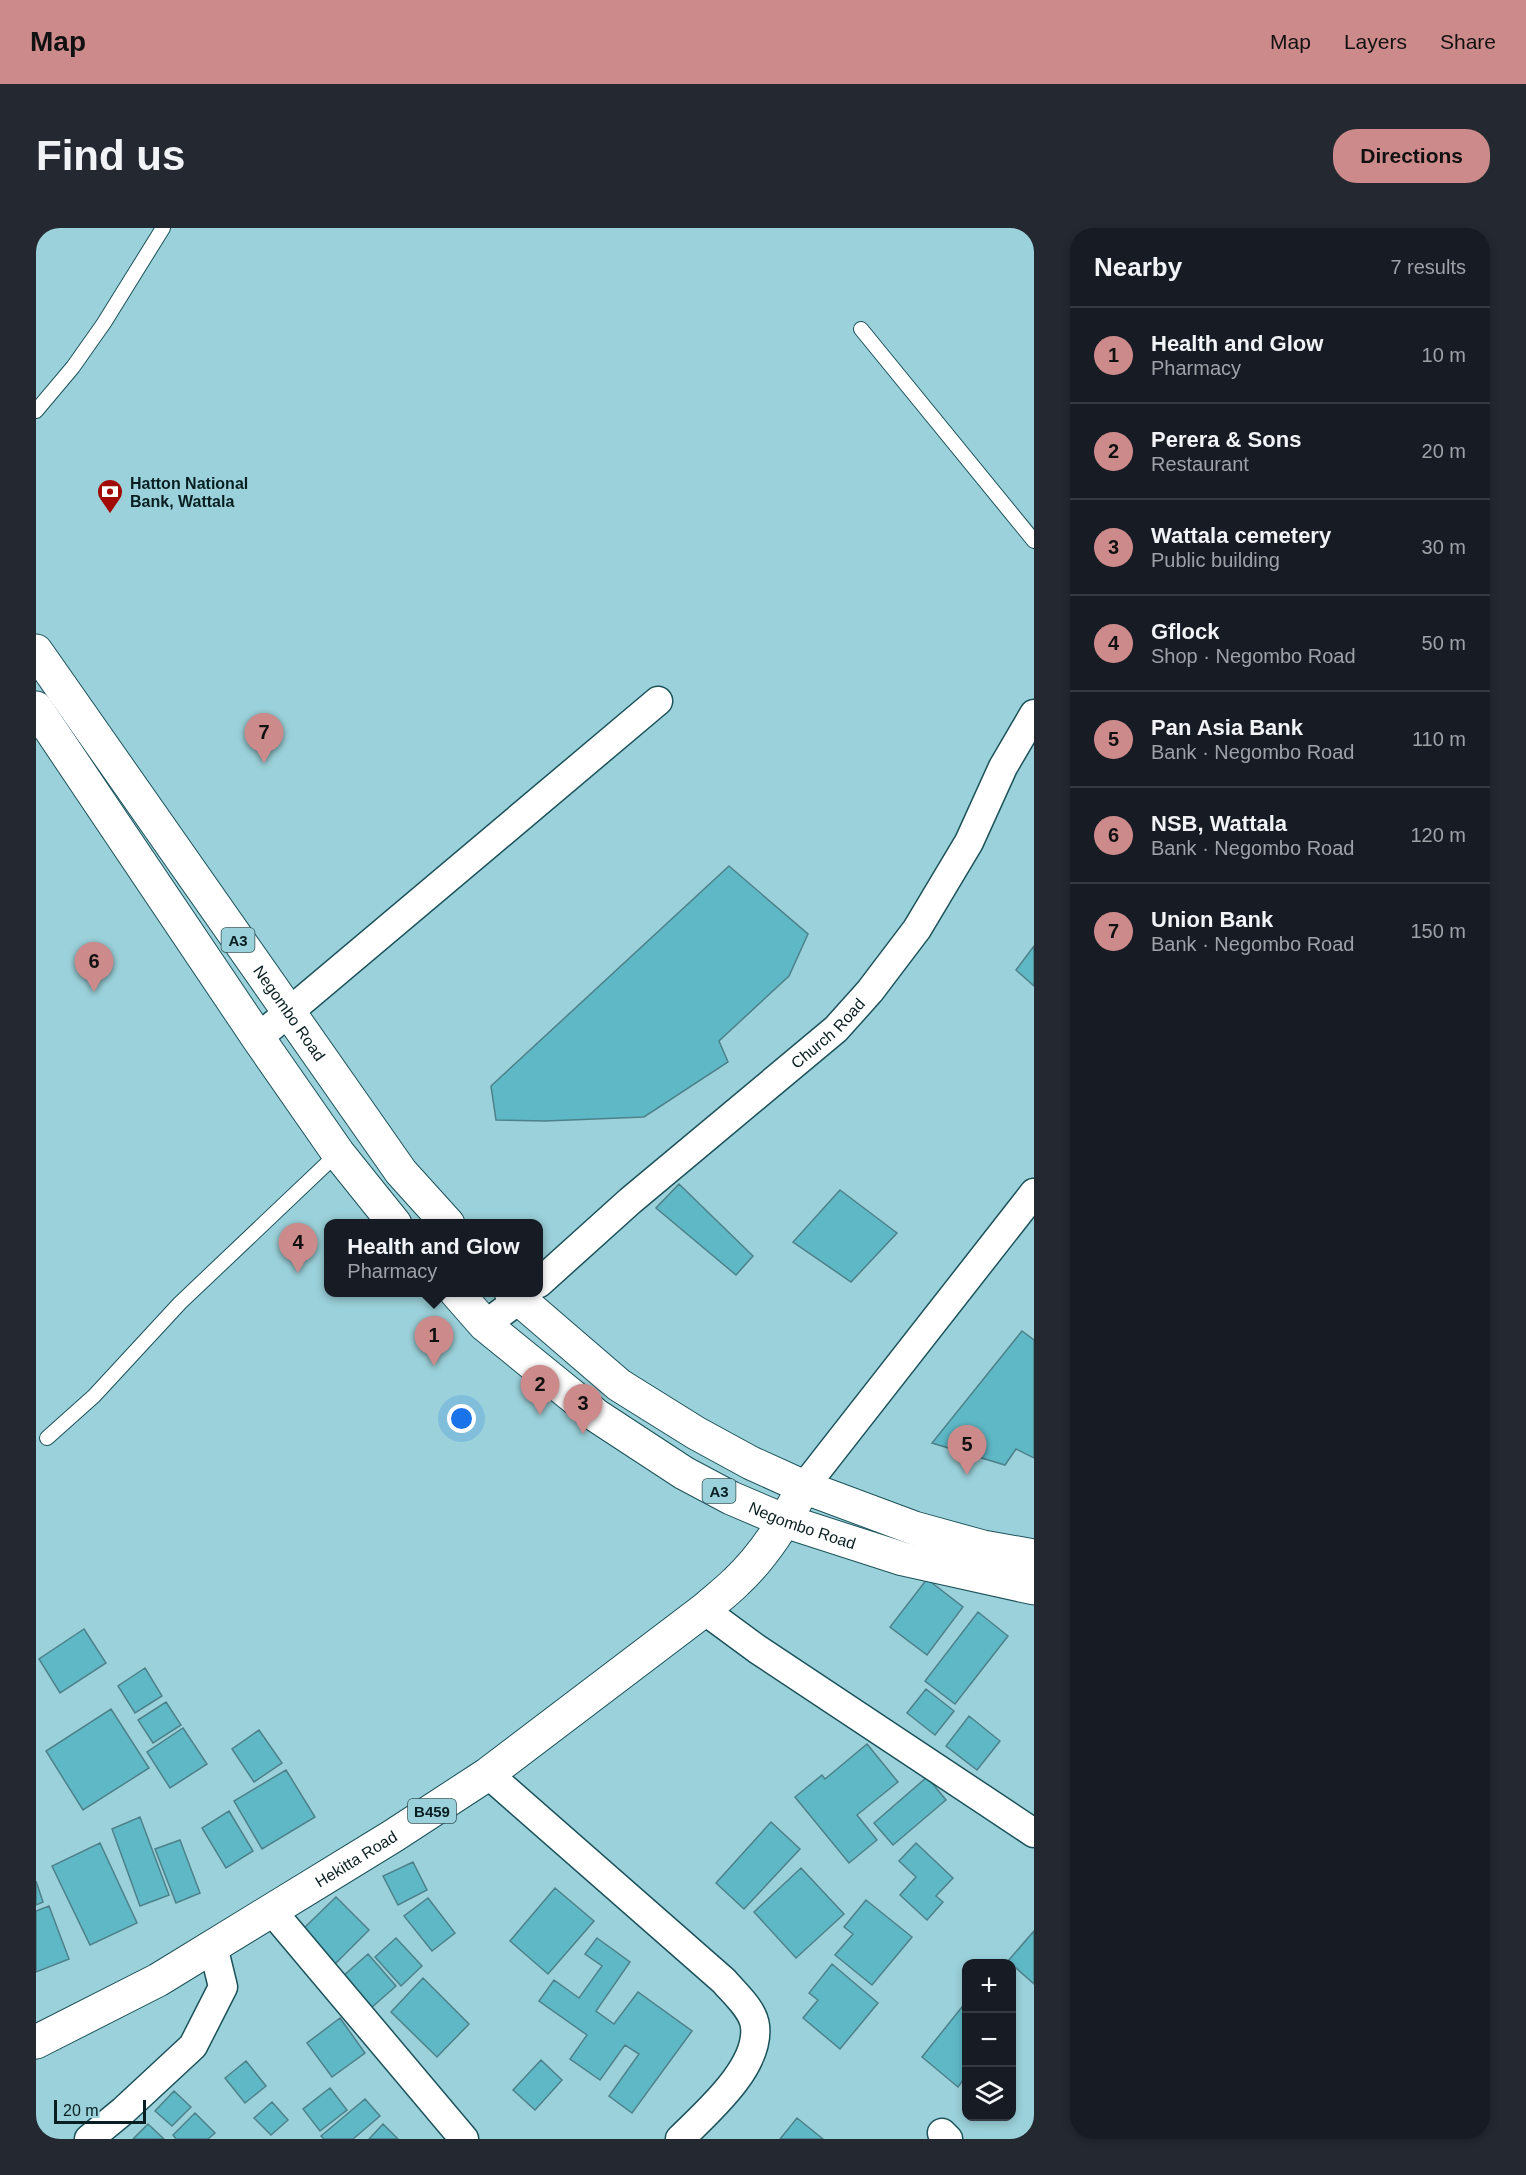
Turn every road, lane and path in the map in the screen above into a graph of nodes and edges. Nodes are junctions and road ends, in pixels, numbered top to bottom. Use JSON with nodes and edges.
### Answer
{"nodes":[{"id":1,"x":163,"y":228,"type":"edge"},
{"id":2,"x":861,"y":328,"type":"dead end"},
{"id":3,"x":36,"y":411,"type":"edge"},
{"id":4,"x":1034,"y":541,"type":"edge"},
{"id":5,"x":36,"y":651,"type":"edge"},
{"id":6,"x":658,"y":701,"type":"dead end"},
{"id":7,"x":36,"y":708,"type":"edge"},
{"id":8,"x":1034,"y":714,"type":"edge"},
{"id":9,"x":289,"y":1013,"type":"junction"},
{"id":10,"x":258,"y":1038,"type":"junction"},
{"id":11,"x":338,"y":1153,"type":"junction"},
{"id":12,"x":1034,"y":1193,"type":"edge"},
{"id":13,"x":392,"y":1219,"type":"edge"},
{"id":14,"x":443,"y":1219,"type":"edge"},
{"id":15,"x":543,"y":1276,"type":"edge"},
{"id":16,"x":460,"y":1297,"type":"edge"},
{"id":17,"x":519,"y":1297,"type":"edge"},
{"id":18,"x":530,"y":1297,"type":"edge"},
{"id":19,"x":485,"y":1325,"type":"junction"},
{"id":20,"x":47,"y":1438,"type":"dead end"},
{"id":21,"x":804,"y":1487,"type":"junction"},
{"id":22,"x":785,"y":1521,"type":"junction"},
{"id":23,"x":1034,"y":1556,"type":"edge"},
{"id":24,"x":1034,"y":1588,"type":"edge"},
{"id":25,"x":704,"y":1610,"type":"junction"},
{"id":26,"x":488,"y":1774,"type":"junction"},
{"id":27,"x":1034,"y":1833,"type":"edge"},
{"id":28,"x":272,"y":1911,"type":"junction"},
{"id":29,"x":213,"y":1946,"type":"junction"},
{"id":30,"x":36,"y":2042,"type":"edge"},
{"id":31,"x":88,"y":2139,"type":"edge"},
{"id":32,"x":464,"y":2139,"type":"edge"},
{"id":33,"x":680,"y":2139,"type":"edge"}],
"edges":[{"from":1,"to":3,"type":"lane"},
{"from":2,"to":4,"type":"lane"},
{"from":5,"to":9,"type":"main road","name":"Negombo Road","number":"A3"},
{"from":6,"to":9,"type":"street"},
{"from":7,"to":10,"type":"main road","number":"A3"},
{"from":8,"to":15,"type":"street","name":"Church Road"},
{"from":9,"to":10,"type":"street"},
{"from":9,"to":14,"type":"main road","name":"Negombo Road","number":"A3"},
{"from":10,"to":11,"type":"main road","number":"A3"},
{"from":11,"to":13,"type":"main road","number":"A3"},
{"from":11,"to":20,"type":"lane"},
{"from":12,"to":21,"type":"street"},
{"from":16,"to":19,"type":"main road","name":"Negombo Road","number":"A3"},
{"from":17,"to":19,"type":"street","name":"Church Road"},
{"from":18,"to":21,"type":"main road","name":"Negombo Road","number":"A3"},
{"from":19,"to":22,"type":"main road","name":"Negombo Road","number":"A3"},
{"from":21,"to":22,"type":"main road","name":"Hekitta Road"},
{"from":21,"to":23,"type":"main road","name":"Negombo Road","number":"A3"},
{"from":22,"to":24,"type":"main road","name":"Negombo Road","number":"A3"},
{"from":22,"to":25,"type":"main road","name":"Hekitta Road","number":"B459"},
{"from":25,"to":26,"type":"main road","name":"Hekitta Road","number":"B459"},
{"from":25,"to":27,"type":"street"},
{"from":26,"to":28,"type":"main road","name":"Hekitta Road","number":"B459"},
{"from":26,"to":33,"type":"street"},
{"from":28,"to":29,"type":"main road","name":"Hekitta Road","number":"B459"},
{"from":28,"to":32,"type":"street"},
{"from":29,"to":30,"type":"main road","name":"Hekitta Road","number":"B459"},
{"from":29,"to":31,"type":"street"}]}
